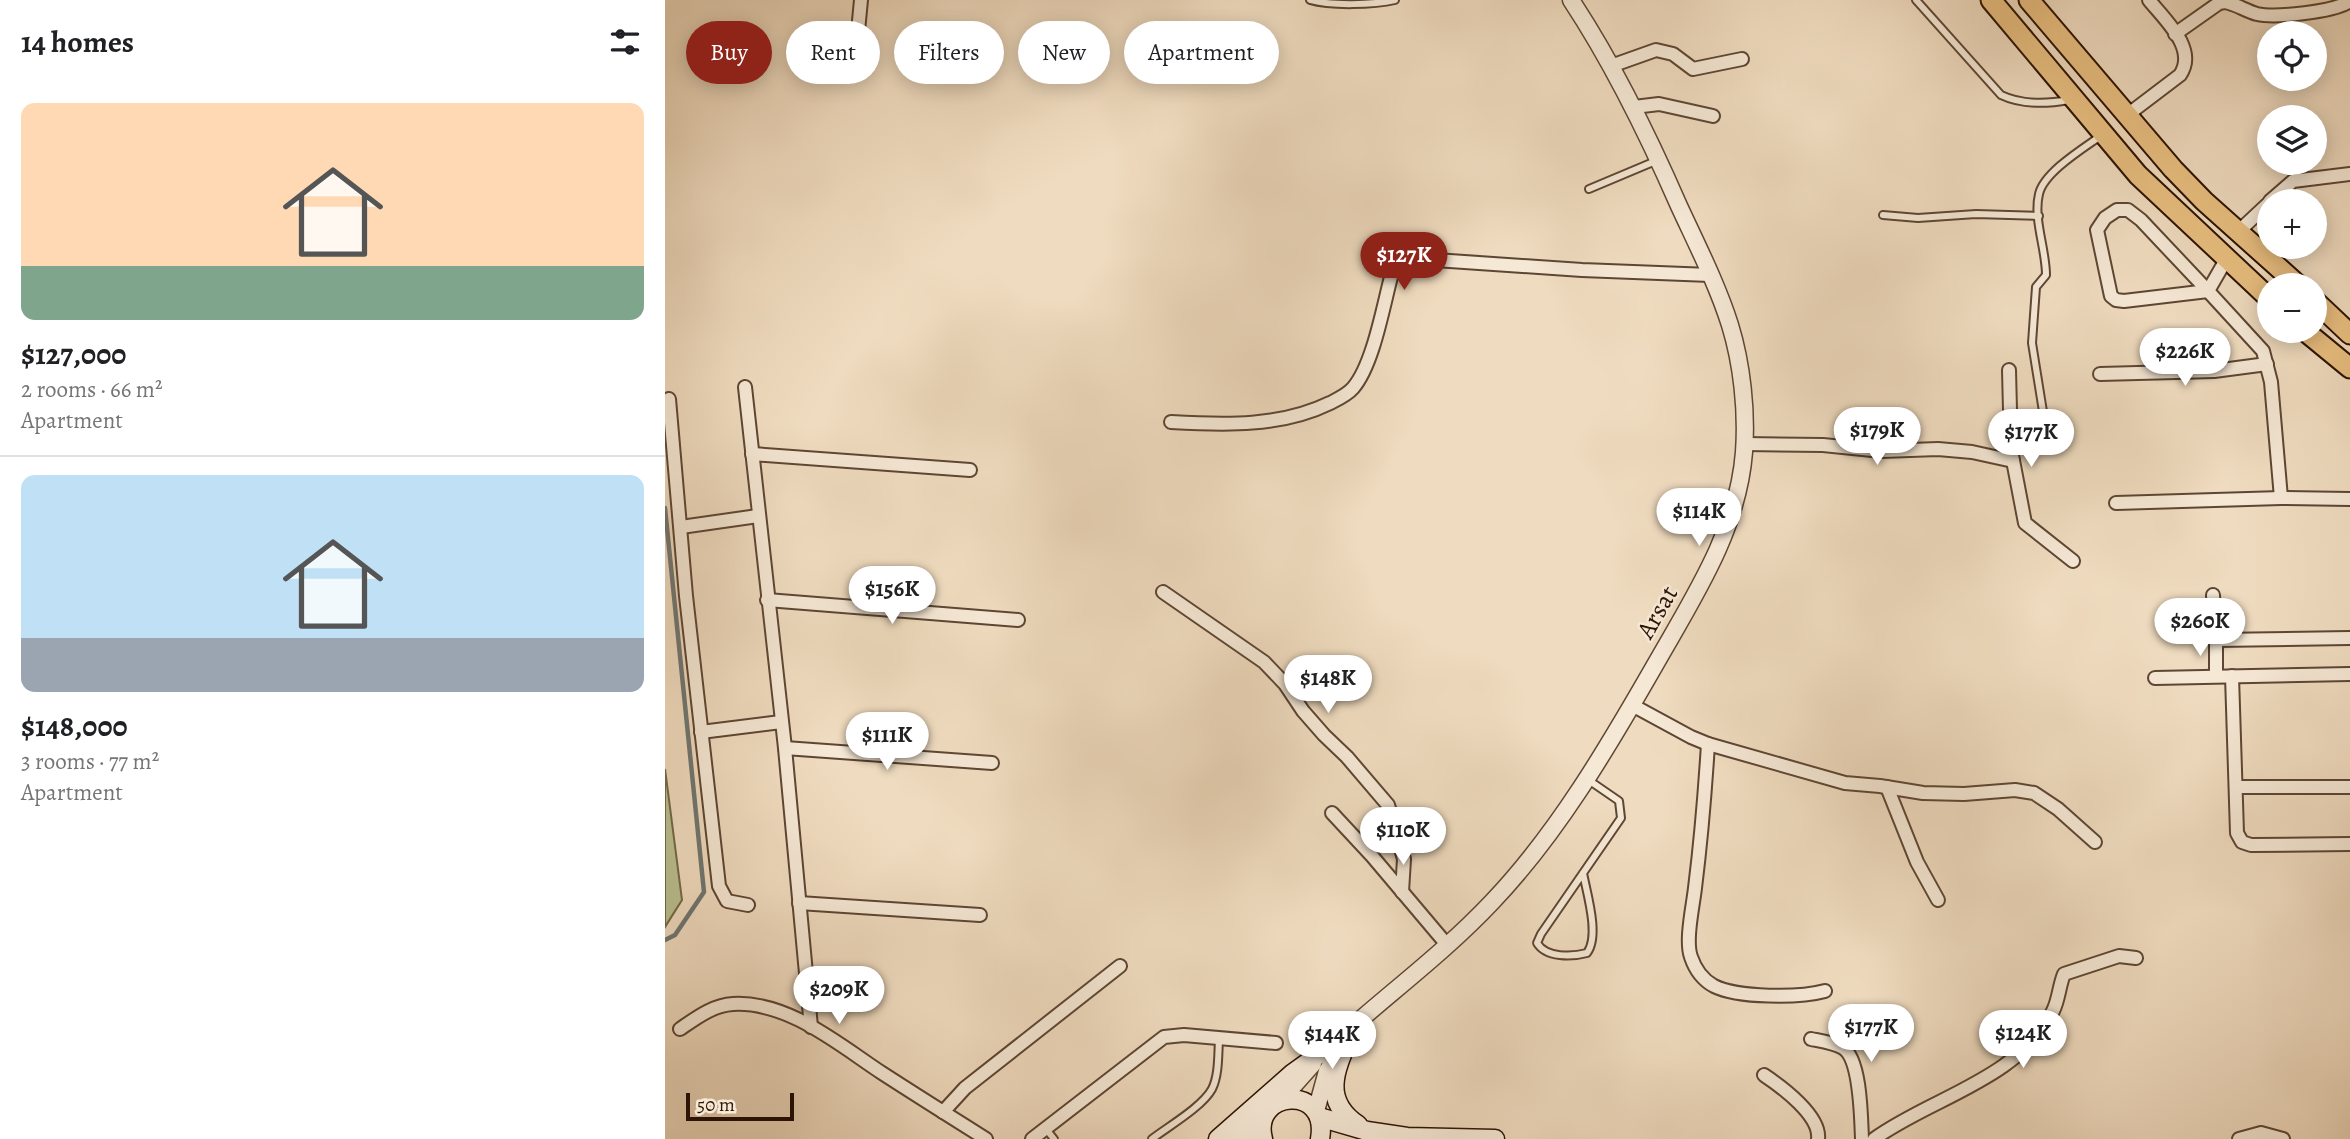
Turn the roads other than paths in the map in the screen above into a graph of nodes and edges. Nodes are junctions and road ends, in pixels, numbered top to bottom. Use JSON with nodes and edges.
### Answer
{"nodes":[{"id":1,"x":861,"y":0,"type":"edge"},
{"id":2,"x":1310,"y":0,"type":"edge"},
{"id":3,"x":1395,"y":0,"type":"edge"},
{"id":4,"x":1571,"y":0,"type":"edge"},
{"id":5,"x":1916,"y":0,"type":"edge"},
{"id":6,"x":1991,"y":0,"type":"edge"},
{"id":7,"x":2029,"y":0,"type":"edge"},
{"id":8,"x":2149,"y":0,"type":"edge"},
{"id":9,"x":2350,"y":1,"type":"edge"},
{"id":10,"x":859,"y":21,"type":"edge"},
{"id":11,"x":2175,"y":34,"type":"junction"},
{"id":12,"x":1742,"y":59,"type":"dead end"},
{"id":13,"x":1611,"y":66,"type":"junction"},
{"id":14,"x":2072,"y":99,"type":"junction"},
{"id":15,"x":1634,"y":107,"type":"junction"},
{"id":16,"x":2126,"y":116,"type":"junction"},
{"id":17,"x":1713,"y":117,"type":"dead end"},
{"id":18,"x":2103,"y":134,"type":"junction"},
{"id":19,"x":1659,"y":159,"type":"junction"},
{"id":20,"x":2350,"y":174,"type":"edge"},
{"id":21,"x":1589,"y":189,"type":"dead end"},
{"id":22,"x":2285,"y":189,"type":"edge"},
{"id":23,"x":2257,"y":214,"type":"edge"},
{"id":24,"x":1883,"y":215,"type":"dead end"},
{"id":25,"x":2039,"y":216,"type":"junction"},
{"id":26,"x":2239,"y":231,"type":"junction"},
{"id":27,"x":2227,"y":258,"type":"junction"},
{"id":28,"x":2285,"y":273,"type":"edge"},
{"id":29,"x":1710,"y":275,"type":"junction"},
{"id":30,"x":2257,"y":287,"type":"edge"},
{"id":31,"x":2208,"y":290,"type":"junction"},
{"id":32,"x":2327,"y":313,"type":"edge"},
{"id":33,"x":2350,"y":334,"type":"edge"},
{"id":34,"x":2320,"y":343,"type":"edge"},
{"id":35,"x":2267,"y":364,"type":"junction"},
{"id":36,"x":2350,"y":368,"type":"edge"},
{"id":37,"x":2009,"y":370,"type":"dead end"},
{"id":38,"x":2100,"y":374,"type":"dead end"},
{"id":39,"x":745,"y":387,"type":"dead end"},
{"id":40,"x":670,"y":399,"type":"dead end"},
{"id":41,"x":1171,"y":422,"type":"dead end"},
{"id":42,"x":2045,"y":424,"type":"dead end"},
{"id":43,"x":1744,"y":444,"type":"junction"},
{"id":44,"x":752,"y":454,"type":"junction"},
{"id":45,"x":2013,"y":461,"type":"junction"},
{"id":46,"x":970,"y":470,"type":"dead end"},
{"id":47,"x":2281,"y":498,"type":"junction"},
{"id":48,"x":2350,"y":499,"type":"edge"},
{"id":49,"x":2116,"y":503,"type":"dead end"},
{"id":50,"x":758,"y":516,"type":"junction"},
{"id":51,"x":681,"y":527,"type":"junction"},
{"id":52,"x":2073,"y":561,"type":"dead end"},
{"id":53,"x":1163,"y":592,"type":"dead end"},
{"id":54,"x":2213,"y":595,"type":"dead end"},
{"id":55,"x":767,"y":600,"type":"junction"},
{"id":56,"x":1019,"y":620,"type":"dead end"},
{"id":57,"x":2350,"y":638,"type":"edge"},
{"id":58,"x":2217,"y":640,"type":"junction"},
{"id":59,"x":2350,"y":674,"type":"edge"},
{"id":60,"x":2216,"y":676,"type":"junction"},
{"id":61,"x":2232,"y":676,"type":"junction"},
{"id":62,"x":2155,"y":678,"type":"dead end"},
{"id":63,"x":1632,"y":705,"type":"junction"},
{"id":64,"x":781,"y":722,"type":"junction"},
{"id":65,"x":701,"y":732,"type":"junction"},
{"id":66,"x":1708,"y":744,"type":"junction"},
{"id":67,"x":785,"y":748,"type":"junction"},
{"id":68,"x":992,"y":763,"type":"dead end"},
{"id":69,"x":1585,"y":778,"type":"junction"},
{"id":70,"x":1887,"y":787,"type":"junction"},
{"id":71,"x":2236,"y":787,"type":"junction"},
{"id":72,"x":2350,"y":787,"type":"edge"},
{"id":73,"x":1332,"y":813,"type":"dead end"},
{"id":74,"x":2095,"y":842,"type":"dead end"},
{"id":75,"x":2350,"y":844,"type":"edge"},
{"id":76,"x":1583,"y":873,"type":"junction"},
{"id":77,"x":1402,"y":892,"type":"junction"},
{"id":78,"x":1938,"y":900,"type":"dead end"},
{"id":79,"x":800,"y":903,"type":"junction"},
{"id":80,"x":748,"y":905,"type":"dead end"},
{"id":81,"x":981,"y":915,"type":"dead end"},
{"id":82,"x":1448,"y":946,"type":"junction"},
{"id":83,"x":2136,"y":958,"type":"dead end"},
{"id":84,"x":1120,"y":966,"type":"dead end"},
{"id":85,"x":1825,"y":991,"type":"dead end"},
{"id":86,"x":1363,"y":1018,"type":"junction"},
{"id":87,"x":811,"y":1027,"type":"junction"},
{"id":88,"x":680,"y":1029,"type":"dead end"},
{"id":89,"x":1350,"y":1036,"type":"junction"},
{"id":90,"x":1811,"y":1038,"type":"dead end"},
{"id":91,"x":1219,"y":1040,"type":"junction"},
{"id":92,"x":1276,"y":1043,"type":"dead end"},
{"id":93,"x":1332,"y":1045,"type":"junction"},
{"id":94,"x":1764,"y":1075,"type":"dead end"},
{"id":95,"x":1280,"y":1101,"type":"junction"},
{"id":96,"x":943,"y":1112,"type":"junction"},
{"id":97,"x":1318,"y":1114,"type":"junction"},
{"id":98,"x":1262,"y":1130,"type":"edge"},
{"id":99,"x":1367,"y":1131,"type":"junction"},
{"id":100,"x":1050,"y":1134,"type":"edge"},
{"id":101,"x":1403,"y":1138,"type":"edge"},
{"id":102,"x":1489,"y":1138,"type":"edge"},
{"id":103,"x":986,"y":1139,"type":"edge"},
{"id":104,"x":1032,"y":1139,"type":"edge"},
{"id":105,"x":1152,"y":1139,"type":"edge"},
{"id":106,"x":1218,"y":1139,"type":"edge"},
{"id":107,"x":1238,"y":1139,"type":"edge"},
{"id":108,"x":1320,"y":1139,"type":"edge"},
{"id":109,"x":1818,"y":1139,"type":"edge"},
{"id":110,"x":1862,"y":1139,"type":"edge"},
{"id":111,"x":1874,"y":1139,"type":"edge"},
{"id":112,"x":2239,"y":1139,"type":"edge"},
{"id":113,"x":2283,"y":1139,"type":"edge"}],
"edges":[{"from":1,"to":10,"type":"street"},
{"from":2,"to":3,"type":"lane"},
{"from":4,"to":13,"type":"street","name":"Arsat"},
{"from":5,"to":14,"type":"lane"},
{"from":6,"to":14,"type":"main road"},
{"from":7,"to":16,"type":"main road"},
{"from":8,"to":11,"type":"street"},
{"from":9,"to":11,"type":"street"},
{"from":11,"to":16,"type":"street"},
{"from":12,"to":13,"type":"street"},
{"from":13,"to":15,"type":"street","name":"Arsat"},
{"from":14,"to":18,"type":"main road"},
{"from":15,"to":17,"type":"street"},
{"from":15,"to":19,"type":"street","name":"Arsat"},
{"from":16,"to":26,"type":"main road"},
{"from":18,"to":25,"type":"lane"},
{"from":18,"to":27,"type":"main road"},
{"from":19,"to":21,"type":"lane"},
{"from":19,"to":29,"type":"street","name":"Arsat"},
{"from":20,"to":22,"type":"street"},
{"from":23,"to":26,"type":"street"},
{"from":24,"to":25,"type":"lane"},
{"from":25,"to":42,"type":"lane"},
{"from":26,"to":28,"type":"main road"},
{"from":27,"to":30,"type":"main road"},
{"from":27,"to":31,"type":"street"},
{"from":29,"to":41,"type":"street"},
{"from":29,"to":43,"type":"street","name":"Arsat"},
{"from":31,"to":31,"type":"street"},
{"from":31,"to":35,"type":"street"},
{"from":32,"to":33,"type":"main road"},
{"from":34,"to":36,"type":"main road"},
{"from":35,"to":38,"type":"street"},
{"from":35,"to":47,"type":"street"},
{"from":37,"to":45,"type":"street"},
{"from":39,"to":44,"type":"street"},
{"from":40,"to":51,"type":"street"},
{"from":43,"to":45,"type":"street"},
{"from":43,"to":63,"type":"street","name":"Arsat"},
{"from":44,"to":46,"type":"street"},
{"from":44,"to":50,"type":"street"},
{"from":45,"to":52,"type":"street"},
{"from":47,"to":48,"type":"street"},
{"from":47,"to":49,"type":"street"},
{"from":50,"to":51,"type":"street"},
{"from":50,"to":55,"type":"street"},
{"from":51,"to":65,"type":"street"},
{"from":53,"to":77,"type":"street"},
{"from":54,"to":58,"type":"street"},
{"from":55,"to":56,"type":"street"},
{"from":55,"to":64,"type":"street"},
{"from":57,"to":58,"type":"street"},
{"from":58,"to":60,"type":"street"},
{"from":59,"to":61,"type":"street"},
{"from":60,"to":61,"type":"street"},
{"from":60,"to":62,"type":"street"},
{"from":61,"to":71,"type":"street"},
{"from":63,"to":66,"type":"street"},
{"from":63,"to":69,"type":"street","name":"Arsat"},
{"from":64,"to":65,"type":"street"},
{"from":64,"to":67,"type":"street"},
{"from":65,"to":80,"type":"street"},
{"from":66,"to":70,"type":"street"},
{"from":66,"to":85,"type":"street"},
{"from":67,"to":68,"type":"street"},
{"from":67,"to":79,"type":"street"},
{"from":69,"to":76,"type":"lane"},
{"from":69,"to":82,"type":"street","name":"Arsat"},
{"from":70,"to":74,"type":"street"},
{"from":70,"to":78,"type":"street"},
{"from":71,"to":72,"type":"street"},
{"from":71,"to":75,"type":"street"},
{"from":73,"to":77,"type":"street"},
{"from":76,"to":76,"type":"lane"},
{"from":77,"to":82,"type":"street"},
{"from":79,"to":81,"type":"street"},
{"from":79,"to":87,"type":"street"},
{"from":82,"to":86,"type":"street","name":"Arsat"},
{"from":83,"to":111,"type":"street"},
{"from":84,"to":96,"type":"street"},
{"from":86,"to":89,"type":"street"},
{"from":86,"to":93,"type":"street"},
{"from":87,"to":88,"type":"street"},
{"from":87,"to":96,"type":"street"},
{"from":89,"to":97,"type":"street"},
{"from":89,"to":99,"type":"main road"},
{"from":90,"to":110,"type":"street"},
{"from":91,"to":92,"type":"street"},
{"from":91,"to":100,"type":"street"},
{"from":91,"to":105,"type":"lane"},
{"from":93,"to":95,"type":"street"},
{"from":93,"to":106,"type":"main road"},
{"from":94,"to":109,"type":"street"},
{"from":95,"to":97,"type":"main road"},
{"from":95,"to":98,"type":"main road"},
{"from":96,"to":103,"type":"street"},
{"from":97,"to":99,"type":"main road"},
{"from":97,"to":108,"type":"main road"},
{"from":98,"to":107,"type":"main road"},
{"from":99,"to":101,"type":"main road"},
{"from":100,"to":104,"type":"street"},
{"from":101,"to":102,"type":"main road"},
{"from":112,"to":113,"type":"street"}]}
